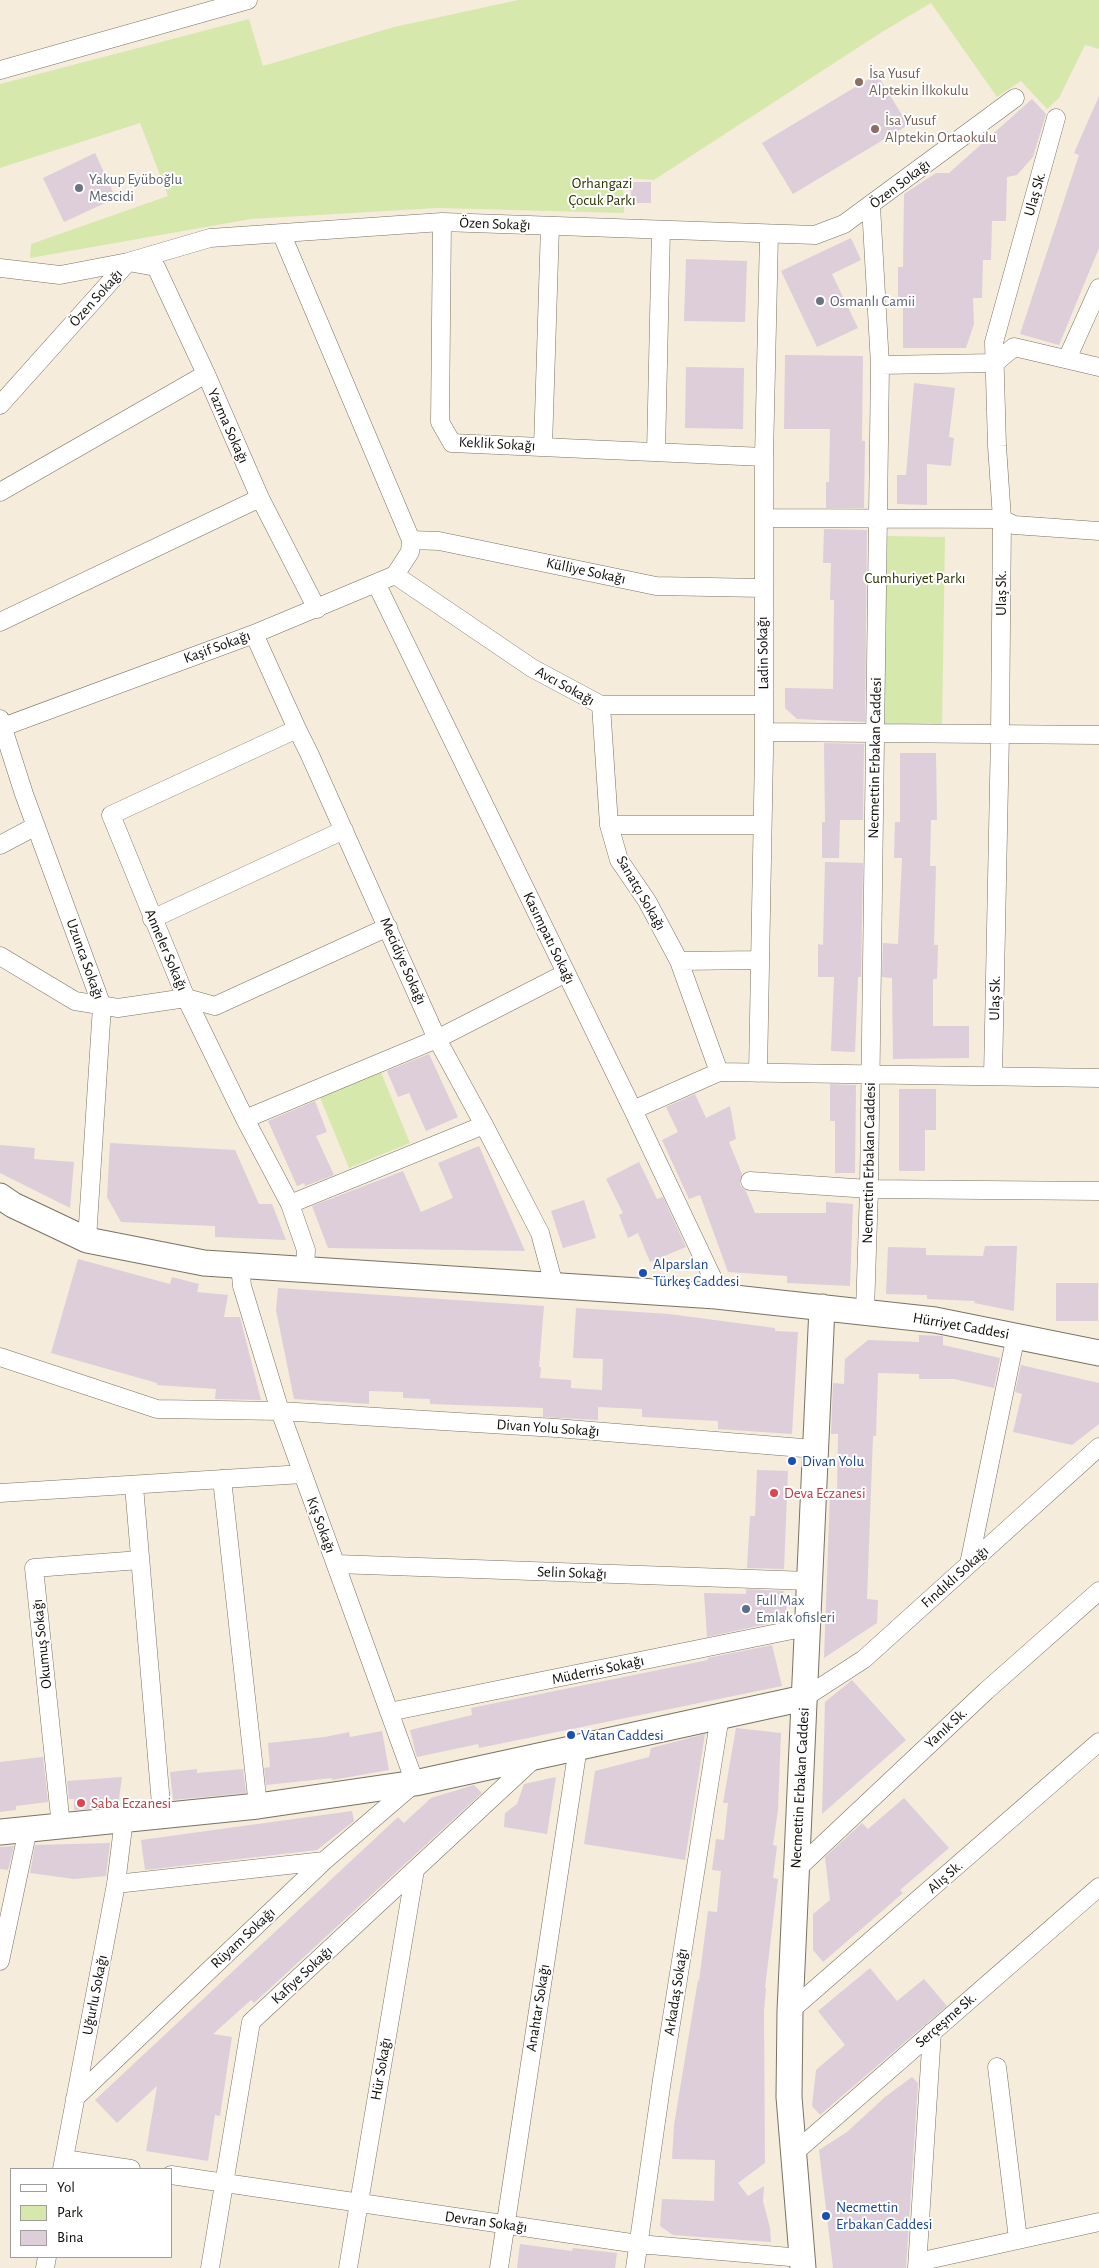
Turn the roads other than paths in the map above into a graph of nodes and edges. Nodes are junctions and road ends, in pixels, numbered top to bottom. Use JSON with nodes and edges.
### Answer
{"nodes":[{"id":1,"x":248,"y":0,"type":"edge"},
{"id":2,"x":0,"y":70,"type":"edge"},
{"id":3,"x":1015,"y":98,"type":"dead end"},
{"id":4,"x":1056,"y":118,"type":"dead end"},
{"id":5,"x":871,"y":206,"type":"junction"},
{"id":6,"x":442,"y":222,"type":"junction"},
{"id":7,"x":550,"y":226,"type":"junction"},
{"id":8,"x":661,"y":230,"type":"junction"},
{"id":9,"x":769,"y":234,"type":"junction"},
{"id":10,"x":282,"y":235,"type":"junction"},
{"id":11,"x":128,"y":262,"type":"junction"},
{"id":12,"x":0,"y":268,"type":"edge"},
{"id":13,"x":1099,"y":288,"type":"edge"},
{"id":14,"x":1066,"y":359,"type":"junction"},
{"id":15,"x":995,"y":363,"type":"junction"},
{"id":16,"x":880,"y":365,"type":"junction"},
{"id":17,"x":1099,"y":367,"type":"edge"},
{"id":18,"x":206,"y":374,"type":"junction"},
{"id":19,"x":0,"y":405,"type":"edge"},
{"id":20,"x":543,"y":447,"type":"junction"},
{"id":21,"x":656,"y":452,"type":"junction"},
{"id":22,"x":764,"y":456,"type":"junction"},
{"id":23,"x":0,"y":492,"type":"edge"},
{"id":24,"x":260,"y":498,"type":"junction"},
{"id":25,"x":764,"y":518,"type":"junction"},
{"id":26,"x":878,"y":518,"type":"junction"},
{"id":27,"x":1002,"y":519,"type":"junction"},
{"id":28,"x":1099,"y":531,"type":"edge"},
{"id":29,"x":411,"y":540,"type":"junction"},
{"id":30,"x":395,"y":575,"type":"junction"},
{"id":31,"x":376,"y":583,"type":"junction"},
{"id":32,"x":762,"y":588,"type":"junction"},
{"id":33,"x":317,"y":609,"type":"junction"},
{"id":34,"x":0,"y":622,"type":"edge"},
{"id":35,"x":254,"y":634,"type":"junction"},
{"id":36,"x":601,"y":705,"type":"junction"},
{"id":37,"x":764,"y":706,"type":"junction"},
{"id":38,"x":1,"y":725,"type":"edge"},
{"id":39,"x":296,"y":729,"type":"junction"},
{"id":40,"x":764,"y":732,"type":"junction"},
{"id":41,"x":875,"y":733,"type":"junction"},
{"id":42,"x":1000,"y":734,"type":"junction"},
{"id":43,"x":1099,"y":735,"type":"edge"},
{"id":44,"x":609,"y":825,"type":"junction"},
{"id":45,"x":762,"y":825,"type":"junction"},
{"id":46,"x":36,"y":826,"type":"junction"},
{"id":47,"x":344,"y":830,"type":"junction"},
{"id":48,"x":0,"y":845,"type":"edge"},
{"id":49,"x":152,"y":918,"type":"junction"},
{"id":50,"x":388,"y":927,"type":"junction"},
{"id":51,"x":0,"y":956,"type":"edge"},
{"id":52,"x":760,"y":960,"type":"junction"},
{"id":53,"x":679,"y":961,"type":"junction"},
{"id":54,"x":566,"y":973,"type":"junction"},
{"id":55,"x":186,"y":998,"type":"junction"},
{"id":56,"x":102,"y":1006,"type":"junction"},
{"id":57,"x":436,"y":1038,"type":"junction"},
{"id":58,"x":719,"y":1072,"type":"junction"},
{"id":59,"x":758,"y":1073,"type":"junction"},
{"id":60,"x":871,"y":1075,"type":"junction"},
{"id":61,"x":993,"y":1076,"type":"junction"},
{"id":62,"x":1099,"y":1078,"type":"edge"},
{"id":63,"x":633,"y":1110,"type":"junction"},
{"id":64,"x":245,"y":1119,"type":"junction"},
{"id":65,"x":484,"y":1125,"type":"junction"},
{"id":66,"x":750,"y":1181,"type":"dead end"},
{"id":67,"x":869,"y":1188,"type":"junction"},
{"id":68,"x":1099,"y":1191,"type":"edge"},
{"id":69,"x":0,"y":1196,"type":"edge"},
{"id":70,"x":290,"y":1204,"type":"junction"},
{"id":71,"x":87,"y":1240,"type":"junction"},
{"id":72,"x":240,"y":1264,"type":"junction"},
{"id":73,"x":304,"y":1269,"type":"junction"},
{"id":74,"x":554,"y":1285,"type":"junction"},
{"id":75,"x":716,"y":1296,"type":"junction"},
{"id":76,"x":822,"y":1307,"type":"junction"},
{"id":77,"x":865,"y":1311,"type":"junction"},
{"id":78,"x":1016,"y":1335,"type":"junction"},
{"id":79,"x":1099,"y":1353,"type":"edge"},
{"id":80,"x":0,"y":1357,"type":"edge"},
{"id":81,"x":280,"y":1411,"type":"junction"},
{"id":82,"x":1099,"y":1447,"type":"edge"},
{"id":83,"x":815,"y":1449,"type":"junction"},
{"id":84,"x":303,"y":1474,"type":"junction"},
{"id":85,"x":222,"y":1479,"type":"junction"},
{"id":86,"x":134,"y":1486,"type":"junction"},
{"id":87,"x":0,"y":1493,"type":"edge"},
{"id":88,"x":140,"y":1560,"type":"junction"},
{"id":89,"x":336,"y":1564,"type":"junction"},
{"id":90,"x":969,"y":1564,"type":"junction"},
{"id":91,"x":809,"y":1582,"type":"junction"},
{"id":92,"x":1099,"y":1590,"type":"edge"},
{"id":93,"x":807,"y":1627,"type":"junction"},
{"id":94,"x":804,"y":1698,"type":"junction"},
{"id":95,"x":389,"y":1712,"type":"junction"},
{"id":96,"x":720,"y":1716,"type":"junction"},
{"id":97,"x":1099,"y":1742,"type":"edge"},
{"id":98,"x":578,"y":1747,"type":"junction"},
{"id":99,"x":535,"y":1758,"type":"junction"},
{"id":100,"x":415,"y":1783,"type":"junction"},
{"id":101,"x":258,"y":1806,"type":"junction"},
{"id":102,"x":162,"y":1816,"type":"junction"},
{"id":103,"x":124,"y":1819,"type":"junction"},
{"id":104,"x":61,"y":1826,"type":"junction"},
{"id":105,"x":28,"y":1829,"type":"junction"},
{"id":106,"x":0,"y":1832,"type":"edge"},
{"id":107,"x":324,"y":1861,"type":"junction"},
{"id":108,"x":796,"y":1869,"type":"junction"},
{"id":109,"x":415,"y":1870,"type":"junction"},
{"id":110,"x":116,"y":1884,"type":"junction"},
{"id":111,"x":1099,"y":1887,"type":"edge"},
{"id":112,"x":0,"y":1961,"type":"edge"},
{"id":113,"x":790,"y":2011,"type":"junction"},
{"id":114,"x":932,"y":2032,"type":"junction"},
{"id":115,"x":997,"y":2067,"type":"dead end"},
{"id":116,"x":75,"y":2098,"type":"junction"},
{"id":117,"x":794,"y":2153,"type":"junction"},
{"id":118,"x":63,"y":2164,"type":"edge"},
{"id":119,"x":117,"y":2168,"type":"edge"},
{"id":120,"x":172,"y":2175,"type":"edge"},
{"id":121,"x":224,"y":2183,"type":"junction"},
{"id":122,"x":358,"y":2203,"type":"junction"},
{"id":123,"x":1099,"y":2222,"type":"edge"},
{"id":124,"x":506,"y":2225,"type":"junction"},
{"id":125,"x":1018,"y":2239,"type":"junction"},
{"id":126,"x":638,"y":2244,"type":"junction"},
{"id":127,"x":803,"y":2263,"type":"edge"},
{"id":128,"x":918,"y":2265,"type":"edge"},
{"id":129,"x":210,"y":2268,"type":"edge"},
{"id":130,"x":348,"y":2268,"type":"edge"},
{"id":131,"x":499,"y":2268,"type":"edge"},
{"id":132,"x":635,"y":2268,"type":"edge"}],
"edges":[{"from":1,"to":2,"type":"street"},
{"from":3,"to":5,"type":"street","name":"Özen Sokağı"},
{"from":4,"to":15,"type":"street","name":"Ulaş Sk."},
{"from":5,"to":9,"type":"street","name":"Özen Sokağı"},
{"from":5,"to":16,"type":"street","name":"Necmettin Erbakan Caddesi"},
{"from":6,"to":7,"type":"street","name":"Özen Sokağı"},
{"from":6,"to":10,"type":"street","name":"Özen Sokağı"},
{"from":6,"to":20,"type":"street","name":"Keklik Sokağı"},
{"from":7,"to":8,"type":"street","name":"Özen Sokağı"},
{"from":7,"to":20,"type":"street"},
{"from":8,"to":9,"type":"street","name":"Özen Sokağı"},
{"from":8,"to":21,"type":"street"},
{"from":9,"to":22,"type":"street","name":"Ladin Sokağı"},
{"from":10,"to":11,"type":"street","name":"Özen Sokağı"},
{"from":10,"to":29,"type":"street"},
{"from":11,"to":12,"type":"street"},
{"from":11,"to":18,"type":"street","name":"Yazma Sokağı"},
{"from":11,"to":19,"type":"street","name":"Özen Sokağı"},
{"from":13,"to":14,"type":"street"},
{"from":14,"to":15,"type":"street"},
{"from":14,"to":17,"type":"street"},
{"from":15,"to":16,"type":"street"},
{"from":15,"to":27,"type":"street","name":"Ulaş Sk."},
{"from":16,"to":26,"type":"street","name":"Necmettin Erbakan Caddesi"},
{"from":18,"to":23,"type":"street"},
{"from":18,"to":24,"type":"street","name":"Yazma Sokağı"},
{"from":20,"to":21,"type":"street","name":"Keklik Sokağı"},
{"from":21,"to":22,"type":"street","name":"Keklik Sokağı"},
{"from":22,"to":25,"type":"street","name":"Ladin Sokağı"},
{"from":24,"to":33,"type":"street","name":"Yazma Sokağı"},
{"from":24,"to":34,"type":"street"},
{"from":25,"to":26,"type":"street"},
{"from":25,"to":32,"type":"street","name":"Ladin Sokağı"},
{"from":26,"to":27,"type":"street"},
{"from":26,"to":41,"type":"street","name":"Necmettin Erbakan Caddesi"},
{"from":27,"to":28,"type":"street"},
{"from":27,"to":42,"type":"street","name":"Ulaş Sk."},
{"from":29,"to":30,"type":"street"},
{"from":29,"to":32,"type":"street","name":"Külliye Sokağı"},
{"from":30,"to":31,"type":"street","name":"Kaşif Sokağı"},
{"from":30,"to":36,"type":"street","name":"Avcı Sokağı"},
{"from":31,"to":33,"type":"street","name":"Kaşif Sokağı"},
{"from":31,"to":54,"type":"street","name":"Kasımpatı Sokağı"},
{"from":32,"to":37,"type":"street","name":"Ladin Sokağı"},
{"from":33,"to":35,"type":"street","name":"Kaşif Sokağı"},
{"from":35,"to":38,"type":"street","name":"Kaşif Sokağı"},
{"from":35,"to":39,"type":"street","name":"Mecidiye Sokağı"},
{"from":36,"to":37,"type":"street","name":"Avcı Sokağı"},
{"from":36,"to":44,"type":"street","name":"Sanatçı Sokağı"},
{"from":37,"to":40,"type":"street","name":"Ladin Sokağı"},
{"from":38,"to":46,"type":"street","name":"Uzunca Sokağı"},
{"from":39,"to":47,"type":"street","name":"Mecidiye Sokağı"},
{"from":39,"to":49,"type":"street","name":"Anneler Sokağı"},
{"from":40,"to":41,"type":"street"},
{"from":40,"to":45,"type":"street","name":"Ladin Sokağı"},
{"from":41,"to":42,"type":"street"},
{"from":41,"to":60,"type":"street","name":"Necmettin Erbakan Caddesi"},
{"from":42,"to":43,"type":"street"},
{"from":42,"to":61,"type":"street","name":"Ulaş Sk."},
{"from":44,"to":45,"type":"street"},
{"from":44,"to":53,"type":"street","name":"Sanatçı Sokağı"},
{"from":45,"to":52,"type":"street","name":"Ladin Sokağı"},
{"from":46,"to":48,"type":"street"},
{"from":46,"to":56,"type":"street","name":"Uzunca Sokağı"},
{"from":47,"to":49,"type":"street"},
{"from":47,"to":50,"type":"street","name":"Mecidiye Sokağı"},
{"from":49,"to":55,"type":"street","name":"Anneler Sokağı"},
{"from":50,"to":55,"type":"street"},
{"from":50,"to":57,"type":"street","name":"Mecidiye Sokağı"},
{"from":51,"to":56,"type":"street"},
{"from":52,"to":53,"type":"street"},
{"from":52,"to":59,"type":"street","name":"Ladin Sokağı"},
{"from":53,"to":58,"type":"street","name":"Sanatçı Sokağı"},
{"from":54,"to":57,"type":"street"},
{"from":54,"to":63,"type":"street","name":"Kasımpatı Sokağı"},
{"from":55,"to":56,"type":"street"},
{"from":55,"to":64,"type":"street","name":"Anneler Sokağı"},
{"from":56,"to":71,"type":"street","name":"Uzunca Sokağı"},
{"from":57,"to":64,"type":"street"},
{"from":57,"to":65,"type":"street","name":"Mecidiye Sokağı"},
{"from":58,"to":59,"type":"street"},
{"from":58,"to":63,"type":"street"},
{"from":59,"to":60,"type":"street"},
{"from":60,"to":61,"type":"street"},
{"from":60,"to":67,"type":"street","name":"Necmettin Erbakan Caddesi"},
{"from":61,"to":62,"type":"street"},
{"from":63,"to":75,"type":"street","name":"Kasımpatı Sokağı"},
{"from":64,"to":70,"type":"street","name":"Anneler Sokağı"},
{"from":65,"to":70,"type":"street"},
{"from":65,"to":74,"type":"street","name":"Mecidiye Sokağı"},
{"from":66,"to":67,"type":"street"},
{"from":67,"to":68,"type":"street"},
{"from":67,"to":77,"type":"street","name":"Necmettin Erbakan Caddesi"},
{"from":69,"to":71,"type":"street"},
{"from":70,"to":73,"type":"street","name":"Anneler Sokağı"},
{"from":71,"to":72,"type":"street"},
{"from":72,"to":73,"type":"street"},
{"from":72,"to":81,"type":"street","name":"Kış Sokağı"},
{"from":73,"to":74,"type":"street"},
{"from":74,"to":75,"type":"street"},
{"from":75,"to":76,"type":"street"},
{"from":76,"to":77,"type":"street","name":"Hürriyet Caddesi"},
{"from":76,"to":83,"type":"street","name":"Necmettin Erbakan Caddesi"},
{"from":77,"to":78,"type":"street","name":"Hürriyet Caddesi"},
{"from":78,"to":79,"type":"street","name":"Hürriyet Caddesi"},
{"from":78,"to":90,"type":"street"},
{"from":80,"to":81,"type":"street","name":"Divan Yolu Sokağı"},
{"from":81,"to":83,"type":"street","name":"Divan Yolu Sokağı"},
{"from":81,"to":84,"type":"street","name":"Kış Sokağı"},
{"from":82,"to":90,"type":"street","name":"Fındıklı Sokağı"},
{"from":83,"to":91,"type":"street","name":"Necmettin Erbakan Caddesi"},
{"from":84,"to":85,"type":"street"},
{"from":84,"to":89,"type":"street","name":"Kış Sokağı"},
{"from":85,"to":86,"type":"street"},
{"from":85,"to":101,"type":"street"},
{"from":86,"to":87,"type":"street"},
{"from":86,"to":88,"type":"street"},
{"from":88,"to":102,"type":"street"},
{"from":88,"to":104,"type":"street","name":"Okumuş Sokağı"},
{"from":89,"to":91,"type":"street","name":"Selin Sokağı"},
{"from":89,"to":95,"type":"street","name":"Kış Sokağı"},
{"from":90,"to":94,"type":"street","name":"Fındıklı Sokağı"},
{"from":91,"to":93,"type":"street","name":"Necmettin Erbakan Caddesi"},
{"from":92,"to":108,"type":"street","name":"Yanık Sk."},
{"from":93,"to":94,"type":"street","name":"Necmettin Erbakan Caddesi"},
{"from":93,"to":95,"type":"street","name":"Müderris Sokağı"},
{"from":94,"to":96,"type":"street"},
{"from":94,"to":108,"type":"street","name":"Necmettin Erbakan Caddesi"},
{"from":95,"to":100,"type":"street","name":"Kış Sokağı"},
{"from":96,"to":98,"type":"street"},
{"from":96,"to":126,"type":"street","name":"Arkadaş Sokağı"},
{"from":97,"to":113,"type":"street","name":"Alış Sk."},
{"from":98,"to":99,"type":"street"},
{"from":98,"to":124,"type":"street","name":"Anahtar Sokağı"},
{"from":99,"to":100,"type":"street"},
{"from":99,"to":109,"type":"street","name":"Kafiye Sokağı"},
{"from":100,"to":101,"type":"street"},
{"from":100,"to":107,"type":"street","name":"Rüyam Sokağı"},
{"from":101,"to":102,"type":"street"},
{"from":102,"to":103,"type":"street"},
{"from":103,"to":104,"type":"street"},
{"from":103,"to":110,"type":"street","name":"Uğurlu Sokağı"},
{"from":104,"to":105,"type":"street"},
{"from":105,"to":106,"type":"street"},
{"from":105,"to":112,"type":"street"},
{"from":107,"to":110,"type":"street"},
{"from":107,"to":116,"type":"street","name":"Rüyam Sokağı"},
{"from":108,"to":113,"type":"street","name":"Necmettin Erbakan Caddesi"},
{"from":109,"to":121,"type":"street","name":"Kafiye Sokağı"},
{"from":109,"to":122,"type":"street","name":"Hür Sokağı"},
{"from":110,"to":116,"type":"street","name":"Uğurlu Sokağı"},
{"from":111,"to":114,"type":"street","name":"Serçeşme Sk."},
{"from":113,"to":117,"type":"street","name":"Necmettin Erbakan Caddesi"},
{"from":114,"to":117,"type":"street","name":"Serçeşme Sk."},
{"from":114,"to":128,"type":"street"},
{"from":115,"to":125,"type":"street"},
{"from":116,"to":118,"type":"street","name":"Uğurlu Sokağı"},
{"from":117,"to":127,"type":"street","name":"Necmettin Erbakan Caddesi"},
{"from":118,"to":119,"type":"street"},
{"from":120,"to":121,"type":"street","name":"Devran Sokağı"},
{"from":121,"to":122,"type":"street","name":"Devran Sokağı"},
{"from":121,"to":129,"type":"street","name":"Kafiye Sokağı"},
{"from":122,"to":124,"type":"street","name":"Devran Sokağı"},
{"from":122,"to":130,"type":"street","name":"Hür Sokağı"},
{"from":123,"to":125,"type":"street"},
{"from":124,"to":126,"type":"street","name":"Devran Sokağı"},
{"from":124,"to":131,"type":"street","name":"Anahtar Sokağı"},
{"from":125,"to":128,"type":"street"},
{"from":126,"to":127,"type":"street","name":"Devran Sokağı"},
{"from":126,"to":132,"type":"street","name":"Arkadaş Sokağı"}]}
